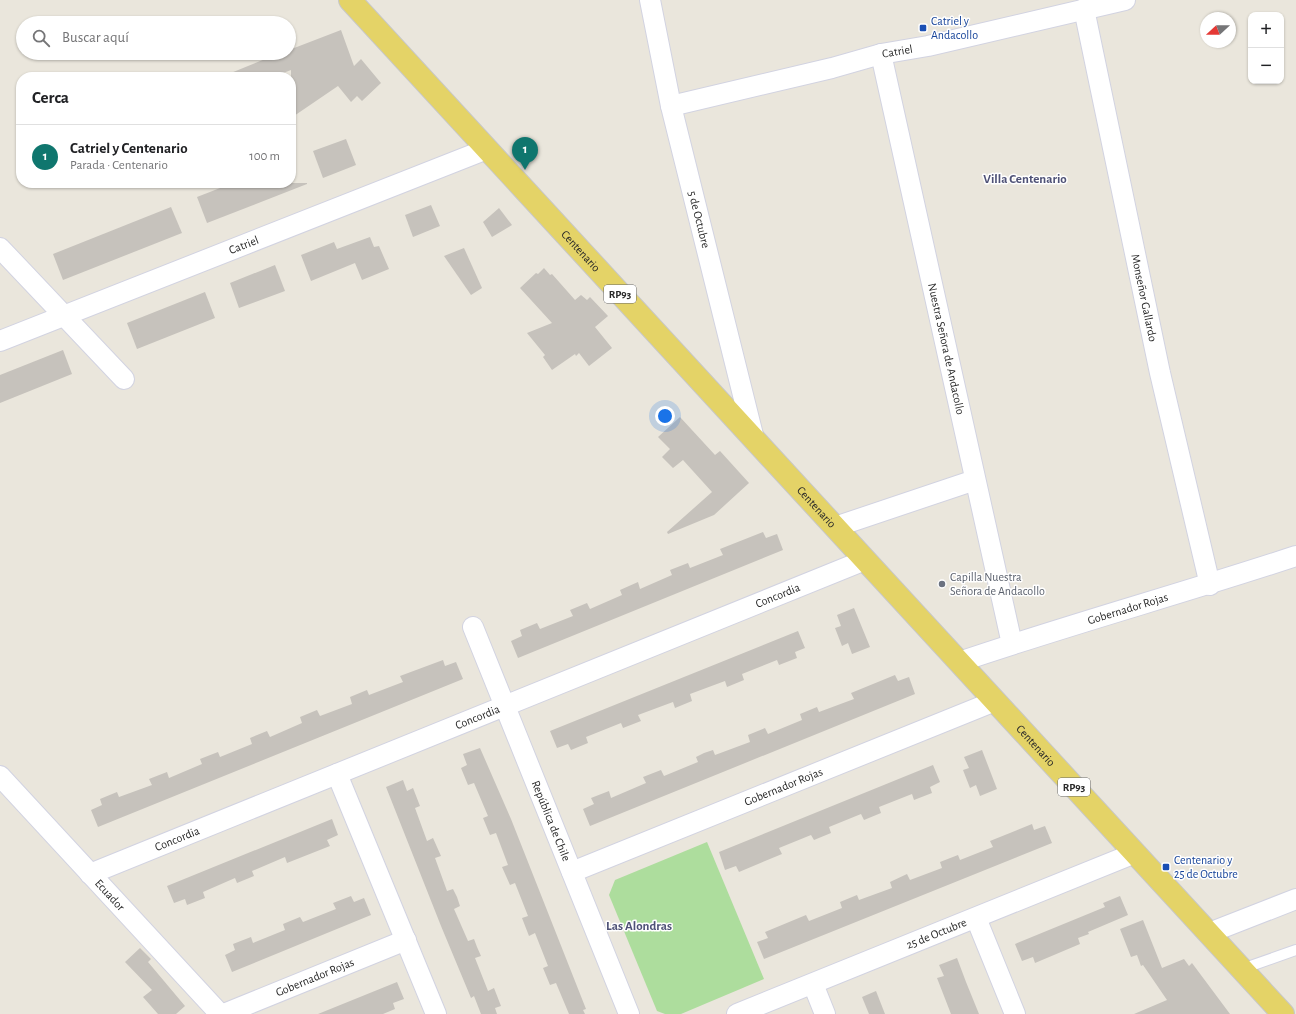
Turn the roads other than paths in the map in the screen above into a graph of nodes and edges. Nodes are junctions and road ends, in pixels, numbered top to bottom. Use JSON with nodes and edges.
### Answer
{"nodes":[{"id":1,"x":350,"y":0,"type":"edge"},
{"id":2,"x":650,"y":0,"type":"edge"},
{"id":3,"x":1124,"y":0,"type":"edge"},
{"id":4,"x":1084,"y":9,"type":"junction"},
{"id":5,"x":881,"y":54,"type":"junction"},
{"id":6,"x":671,"y":106,"type":"junction"},
{"id":7,"x":487,"y":149,"type":"junction"},
{"id":8,"x":0,"y":248,"type":"edge"},
{"id":9,"x":64,"y":316,"type":"junction"},
{"id":10,"x":0,"y":341,"type":"edge"},
{"id":11,"x":124,"y":379,"type":"dead end"},
{"id":12,"x":754,"y":439,"type":"junction"},
{"id":13,"x":975,"y":480,"type":"junction"},
{"id":14,"x":835,"y":527,"type":"junction"},
{"id":15,"x":1296,"y":556,"type":"edge"},
{"id":16,"x":865,"y":560,"type":"junction"},
{"id":17,"x":1210,"y":585,"type":"junction"},
{"id":18,"x":473,"y":627,"type":"dead end"},
{"id":19,"x":1012,"y":644,"type":"junction"},
{"id":20,"x":959,"y":662,"type":"junction"},
{"id":21,"x":995,"y":700,"type":"junction"},
{"id":22,"x":505,"y":706,"type":"junction"},
{"id":23,"x":336,"y":774,"type":"junction"},
{"id":24,"x":0,"y":776,"type":"edge"},
{"id":25,"x":1135,"y":854,"type":"junction"},
{"id":26,"x":572,"y":872,"type":"junction"},
{"id":27,"x":90,"y":874,"type":"junction"},
{"id":28,"x":1296,"y":899,"type":"edge"},
{"id":29,"x":976,"y":918,"type":"junction"},
{"id":30,"x":1209,"y":933,"type":"junction"},
{"id":31,"x":406,"y":940,"type":"junction"},
{"id":32,"x":1296,"y":950,"type":"edge"},
{"id":33,"x":1242,"y":969,"type":"junction"},
{"id":34,"x":813,"y":984,"type":"junction"},
{"id":35,"x":220,"y":1014,"type":"edge"},
{"id":36,"x":224,"y":1014,"type":"edge"},
{"id":37,"x":436,"y":1014,"type":"edge"},
{"id":38,"x":629,"y":1014,"type":"edge"},
{"id":39,"x":737,"y":1014,"type":"edge"},
{"id":40,"x":825,"y":1014,"type":"edge"},
{"id":41,"x":1015,"y":1014,"type":"edge"},
{"id":42,"x":1283,"y":1014,"type":"edge"}],
"edges":[{"from":1,"to":7,"type":"main road","name":"Centenario","number":"RP93"},
{"from":2,"to":6,"type":"street","name":"5 de Octubre"},
{"from":3,"to":4,"type":"street","name":"Catriel"},
{"from":4,"to":5,"type":"street","name":"Catriel"},
{"from":4,"to":17,"type":"street","name":"Monseñor Gallardo"},
{"from":5,"to":6,"type":"street","name":"Catriel"},
{"from":5,"to":13,"type":"street","name":"Nuestra Señora de Andacollo"},
{"from":6,"to":12,"type":"street","name":"5 de Octubre"},
{"from":7,"to":9,"type":"street","name":"Catriel"},
{"from":7,"to":12,"type":"main road","name":"Centenario","number":"RP93"},
{"from":8,"to":9,"type":"street"},
{"from":9,"to":10,"type":"street","name":"Catriel"},
{"from":9,"to":11,"type":"street"},
{"from":12,"to":14,"type":"main road","name":"Centenario","number":"RP93"},
{"from":13,"to":14,"type":"street"},
{"from":13,"to":19,"type":"street","name":"Nuestra Señora de Andacollo"},
{"from":14,"to":16,"type":"main road","name":"Centenario","number":"RP93"},
{"from":15,"to":17,"type":"street","name":"Gobernador Rojas"},
{"from":16,"to":20,"type":"main road","name":"Centenario","number":"RP93"},
{"from":16,"to":22,"type":"street","name":"Concordia"},
{"from":17,"to":19,"type":"street","name":"Gobernador Rojas"},
{"from":18,"to":22,"type":"street","name":"República de Chile"},
{"from":19,"to":20,"type":"street","name":"Gobernador Rojas"},
{"from":20,"to":21,"type":"main road","name":"Centenario","number":"RP93"},
{"from":21,"to":25,"type":"main road","name":"Centenario","number":"RP93"},
{"from":21,"to":26,"type":"street","name":"Gobernador Rojas"},
{"from":22,"to":23,"type":"street","name":"Concordia"},
{"from":22,"to":26,"type":"street","name":"República de Chile"},
{"from":23,"to":27,"type":"street","name":"Concordia"},
{"from":23,"to":31,"type":"street"},
{"from":24,"to":27,"type":"street","name":"Ecuador"},
{"from":25,"to":29,"type":"street","name":"25 de Octubre"},
{"from":25,"to":30,"type":"main road","name":"Centenario","number":"RP93"},
{"from":26,"to":38,"type":"street","name":"República de Chile"},
{"from":27,"to":35,"type":"street","name":"Ecuador"},
{"from":28,"to":30,"type":"street"},
{"from":29,"to":34,"type":"street","name":"25 de Octubre"},
{"from":29,"to":41,"type":"street"},
{"from":30,"to":33,"type":"main road","name":"Centenario","number":"RP93"},
{"from":31,"to":36,"type":"street","name":"Gobernador Rojas"},
{"from":31,"to":37,"type":"street"},
{"from":32,"to":33,"type":"lane"},
{"from":33,"to":42,"type":"main road","name":"Centenario","number":"RP93"},
{"from":34,"to":39,"type":"street","name":"25 de Octubre"},
{"from":34,"to":40,"type":"street"}]}
